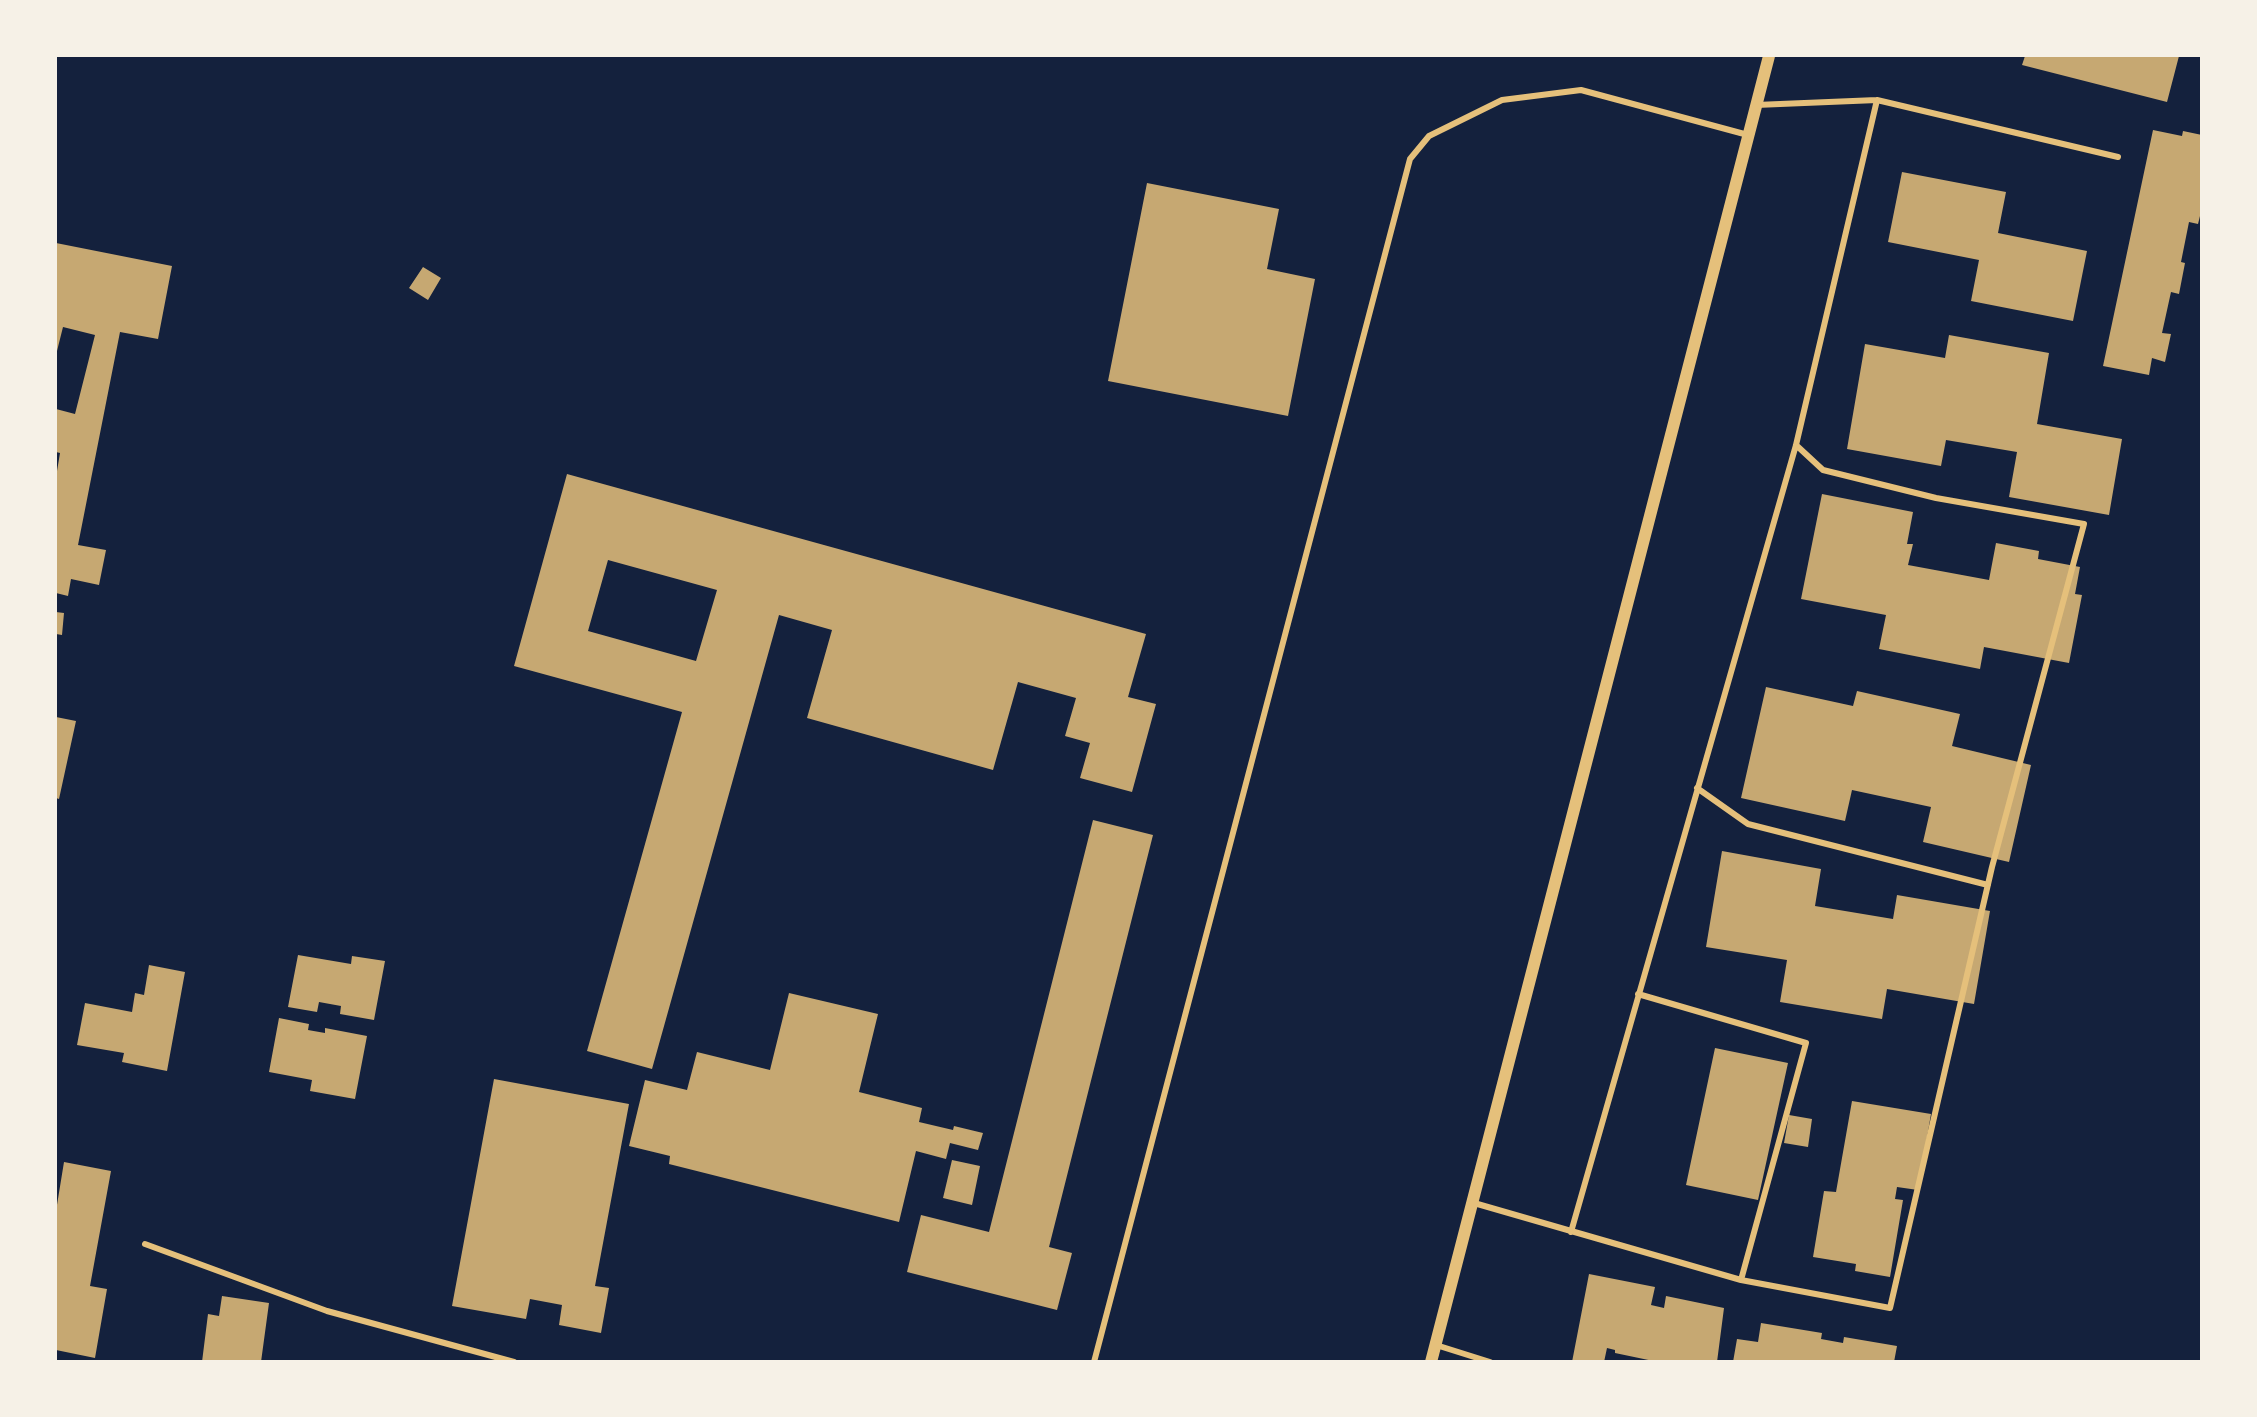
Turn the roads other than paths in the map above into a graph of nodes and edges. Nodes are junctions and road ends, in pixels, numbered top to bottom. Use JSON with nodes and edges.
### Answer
{"nodes":[{"id":1,"x":1770,"y":56,"type":"edge"},
{"id":2,"x":1877,"y":100,"type":"junction"},
{"id":3,"x":1756,"y":105,"type":"junction"},
{"id":4,"x":1748,"y":135,"type":"junction"},
{"id":5,"x":2118,"y":157,"type":"dead end"},
{"id":6,"x":1796,"y":445,"type":"junction"},
{"id":7,"x":1696,"y":788,"type":"junction"},
{"id":8,"x":1988,"y":885,"type":"junction"},
{"id":9,"x":1638,"y":994,"type":"junction"},
{"id":10,"x":1474,"y":1203,"type":"junction"},
{"id":11,"x":1571,"y":1232,"type":"junction"},
{"id":12,"x":145,"y":1244,"type":"dead end"},
{"id":13,"x":1741,"y":1281,"type":"junction"},
{"id":14,"x":1435,"y":1345,"type":"junction"},
{"id":15,"x":499,"y":1359,"type":"edge"},
{"id":16,"x":514,"y":1362,"type":"edge"},
{"id":17,"x":1094,"y":1362,"type":"edge"},
{"id":18,"x":1431,"y":1362,"type":"edge"},
{"id":19,"x":1490,"y":1362,"type":"edge"}],
"edges":[{"from":1,"to":3,"type":"main road"},
{"from":2,"to":3,"type":"street"},
{"from":2,"to":5,"type":"street"},
{"from":2,"to":6,"type":"street"},
{"from":3,"to":4,"type":"main road"},
{"from":4,"to":10,"type":"main road"},
{"from":4,"to":17,"type":"street"},
{"from":6,"to":7,"type":"street"},
{"from":6,"to":8,"type":"street"},
{"from":7,"to":8,"type":"street"},
{"from":7,"to":9,"type":"street"},
{"from":8,"to":13,"type":"street"},
{"from":9,"to":11,"type":"street"},
{"from":9,"to":13,"type":"street"},
{"from":10,"to":11,"type":"street"},
{"from":10,"to":14,"type":"main road"},
{"from":11,"to":13,"type":"street"},
{"from":12,"to":15,"type":"street"},
{"from":14,"to":18,"type":"main road"},
{"from":14,"to":19,"type":"street"},
{"from":15,"to":16,"type":"street"}]}
